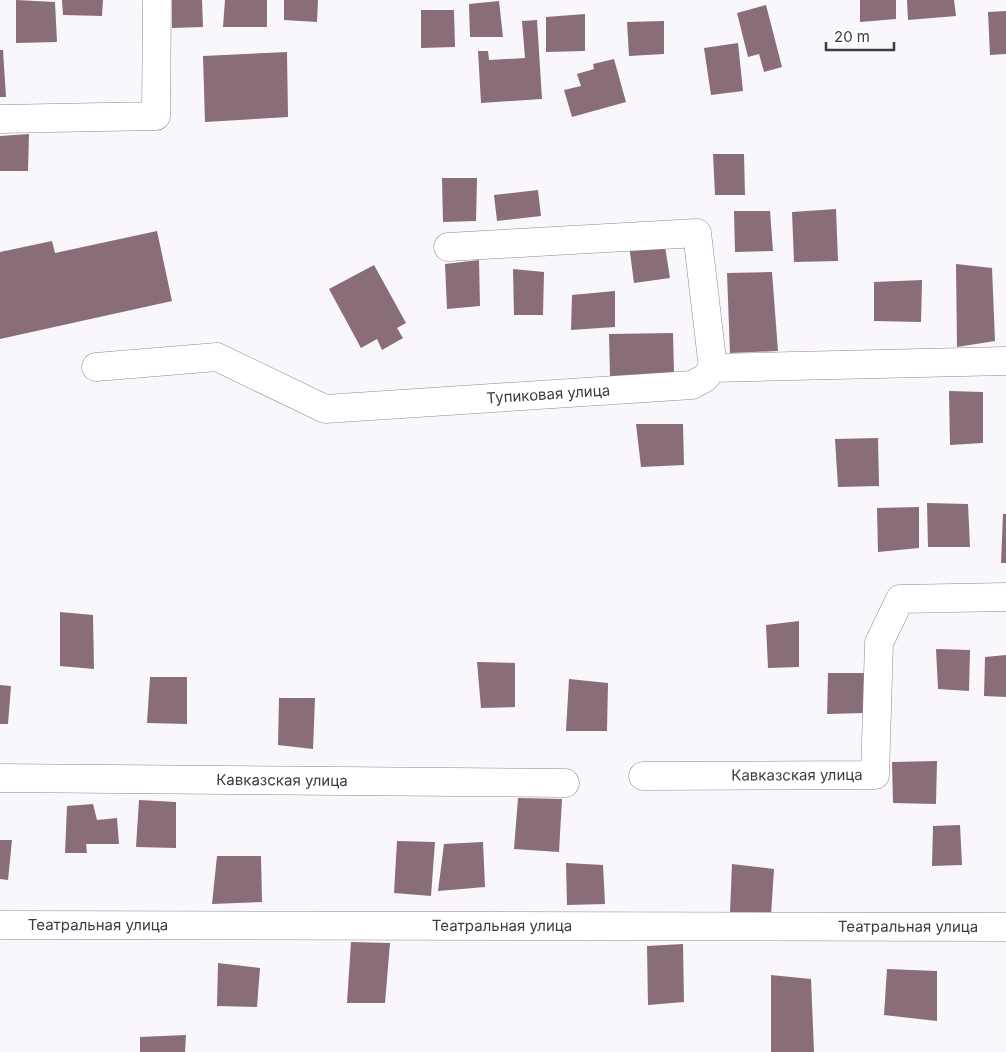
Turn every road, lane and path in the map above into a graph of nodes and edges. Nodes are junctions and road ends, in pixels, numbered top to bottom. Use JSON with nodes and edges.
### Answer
{"nodes":[{"id":1,"x":157,"y":0,"type":"edge"},
{"id":2,"x":0,"y":119,"type":"edge"},
{"id":3,"x":448,"y":247,"type":"dead end"},
{"id":4,"x":1006,"y":361,"type":"edge"},
{"id":5,"x":96,"y":367,"type":"dead end"},
{"id":6,"x":713,"y":368,"type":"junction"},
{"id":7,"x":1006,"y":597,"type":"edge"},
{"id":8,"x":644,"y":776,"type":"dead end"},
{"id":9,"x":0,"y":778,"type":"edge"},
{"id":10,"x":565,"y":783,"type":"dead end"},
{"id":11,"x":0,"y":925,"type":"edge"},
{"id":12,"x":1006,"y":927,"type":"edge"}],
"edges":[{"from":1,"to":2,"type":"street"},
{"from":3,"to":6,"type":"street"},
{"from":4,"to":6,"type":"street"},
{"from":5,"to":6,"type":"street","name":"Тупиковая улица"},
{"from":7,"to":8,"type":"street","name":"Кавказская улица"},
{"from":9,"to":10,"type":"street","name":"Кавказская улица"},
{"from":11,"to":12,"type":"street","name":"Театральная улица"}]}
